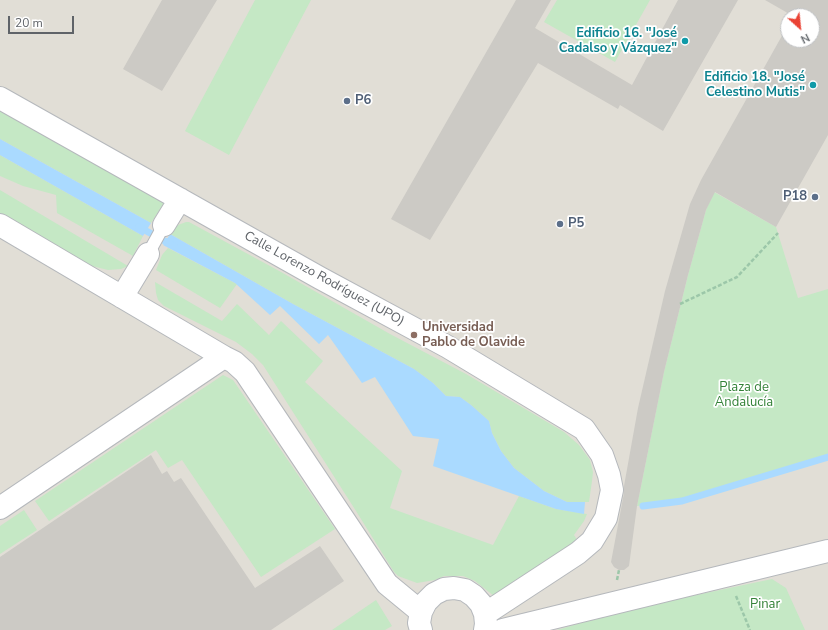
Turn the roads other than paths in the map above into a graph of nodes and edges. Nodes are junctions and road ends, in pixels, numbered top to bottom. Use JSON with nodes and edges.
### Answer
{"nodes":[{"id":1,"x":0,"y":98,"type":"edge"},
{"id":2,"x":180,"y":200,"type":"junction"},
{"id":3,"x":0,"y":225,"type":"edge"},
{"id":4,"x":164,"y":225,"type":"joint"},
{"id":5,"x":148,"y":254,"type":"joint"},
{"id":6,"x":122,"y":297,"type":"junction"},
{"id":7,"x":224,"y":357,"type":"junction"},
{"id":8,"x":0,"y":508,"type":"edge"},
{"id":9,"x":828,"y":551,"type":"edge"},
{"id":10,"x":421,"y":621,"type":"edge"},
{"id":11,"x":485,"y":622,"type":"edge"},
{"id":12,"x":503,"y":630,"type":"edge"}],
"edges":[{"from":1,"to":2,"type":"street","name":"Calle Lorenzo Rodríguez (UPO)"},
{"from":2,"to":4,"type":"street"},
{"from":2,"to":11,"type":"street","name":"Calle Lorenzo Rodríguez (UPO)"},
{"from":3,"to":6,"type":"street"},
{"from":4,"to":5,"type":"lane"},
{"from":5,"to":6,"type":"street"},
{"from":6,"to":7,"type":"street"},
{"from":7,"to":8,"type":"street"},
{"from":7,"to":10,"type":"street"},
{"from":9,"to":12,"type":"street"},
{"from":10,"to":11,"type":"street"}]}
